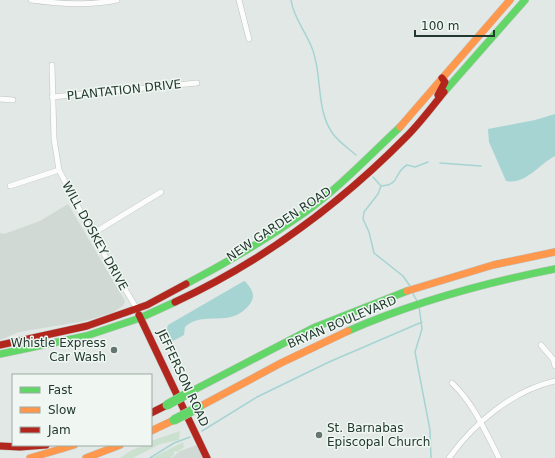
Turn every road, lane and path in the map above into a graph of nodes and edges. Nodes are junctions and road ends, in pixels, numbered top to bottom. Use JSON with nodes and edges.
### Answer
{"nodes":[{"id":1,"x":31,"y":0,"type":"edge"},
{"id":2,"x":117,"y":0,"type":"edge"},
{"id":3,"x":239,"y":0,"type":"edge"},
{"id":4,"x":510,"y":0,"type":"edge"},
{"id":5,"x":525,"y":0,"type":"edge"},
{"id":6,"x":249,"y":39,"type":"dead end"},
{"id":7,"x":462,"y":54,"type":"junction"},
{"id":8,"x":52,"y":65,"type":"dead end"},
{"id":9,"x":442,"y":78,"type":"junction"},
{"id":10,"x":455,"y":79,"type":"junction"},
{"id":11,"x":197,"y":83,"type":"dead end"},
{"id":12,"x":52,"y":97,"type":"junction"},
{"id":13,"x":0,"y":99,"type":"edge"},
{"id":14,"x":13,"y":100,"type":"dead end"},
{"id":15,"x":436,"y":101,"type":"junction"},
{"id":16,"x":421,"y":104,"type":"junction"},
{"id":17,"x":414,"y":127,"type":"junction"},
{"id":18,"x":59,"y":170,"type":"junction"},
{"id":19,"x":10,"y":186,"type":"dead end"},
{"id":20,"x":161,"y":192,"type":"dead end"},
{"id":21,"x":92,"y":234,"type":"junction"},
{"id":22,"x":256,"y":244,"type":"junction"},
{"id":23,"x":555,"y":252,"type":"edge"},
{"id":24,"x":555,"y":268,"type":"edge"},
{"id":25,"x":234,"y":269,"type":"junction"},
{"id":26,"x":137,"y":309,"type":"junction"},
{"id":27,"x":140,"y":318,"type":"junction"},
{"id":28,"x":0,"y":345,"type":"edge"},
{"id":29,"x":541,"y":345,"type":"dead end"},
{"id":30,"x":0,"y":354,"type":"edge"},
{"id":31,"x":555,"y":366,"type":"edge"},
{"id":32,"x":555,"y":382,"type":"edge"},
{"id":33,"x":452,"y":383,"type":"dead end"},
{"id":34,"x":152,"y":412,"type":"edge"},
{"id":35,"x":481,"y":422,"type":"junction"},
{"id":36,"x":152,"y":431,"type":"edge"},
{"id":37,"x":0,"y":446,"type":"edge"},
{"id":38,"x":33,"y":446,"type":"edge"},
{"id":39,"x":71,"y":446,"type":"edge"},
{"id":40,"x":117,"y":446,"type":"edge"},
{"id":41,"x":30,"y":458,"type":"edge"},
{"id":42,"x":86,"y":458,"type":"edge"},
{"id":43,"x":207,"y":458,"type":"edge"},
{"id":44,"x":449,"y":458,"type":"edge"},
{"id":45,"x":499,"y":458,"type":"edge"}],
"edges":[{"from":1,"to":2,"type":"street"},
{"from":3,"to":6,"type":"street"},
{"from":4,"to":7,"type":"main road","name":"NEW GARDEN ROAD"},
{"from":5,"to":10,"type":"main road","name":"NEW GARDEN ROAD"},
{"from":7,"to":9,"type":"main road","name":"NEW GARDEN ROAD"},
{"from":7,"to":10,"type":"main road"},
{"from":8,"to":12,"type":"street","name":"WILL DOSKEY DRIVE"},
{"from":9,"to":15,"type":"main road"},
{"from":9,"to":16,"type":"main road","name":"NEW GARDEN ROAD"},
{"from":10,"to":15,"type":"main road","name":"NEW GARDEN ROAD"},
{"from":11,"to":12,"type":"street","name":"PLANTATION DRIVE"},
{"from":12,"to":18,"type":"street","name":"WILL DOSKEY DRIVE"},
{"from":13,"to":14,"type":"street"},
{"from":15,"to":17,"type":"main road","name":"NEW GARDEN ROAD"},
{"from":16,"to":17,"type":"main road"},
{"from":16,"to":22,"type":"main road","name":"NEW GARDEN ROAD"},
{"from":17,"to":25,"type":"main road","name":"NEW GARDEN ROAD"},
{"from":18,"to":19,"type":"street"},
{"from":18,"to":21,"type":"street","name":"WILL DOSKEY DRIVE"},
{"from":20,"to":21,"type":"street"},
{"from":21,"to":26,"type":"street","name":"WILL DOSKEY DRIVE"},
{"from":22,"to":25,"type":"main road"},
{"from":22,"to":26,"type":"main road","name":"NEW GARDEN ROAD"},
{"from":23,"to":34,"type":"main road","name":"BRYAN BOULEVARD","bridge":true},
{"from":24,"to":36,"type":"main road","name":"BRYAN BOULEVARD","bridge":true},
{"from":25,"to":27,"type":"main road","name":"NEW GARDEN ROAD"},
{"from":26,"to":27,"type":"main road","name":"JEFFERSON ROAD"},
{"from":26,"to":28,"type":"main road","name":"NEW GARDEN ROAD"},
{"from":27,"to":30,"type":"main road","name":"NEW GARDEN ROAD"},
{"from":27,"to":43,"type":"main road","name":"JEFFERSON ROAD"},
{"from":29,"to":31,"type":"street"},
{"from":32,"to":35,"type":"street"},
{"from":33,"to":35,"type":"street"},
{"from":35,"to":44,"type":"street"},
{"from":35,"to":45,"type":"street"},
{"from":37,"to":38,"type":"main road"},
{"from":39,"to":41,"type":"main road"},
{"from":40,"to":42,"type":"main road"}]}
